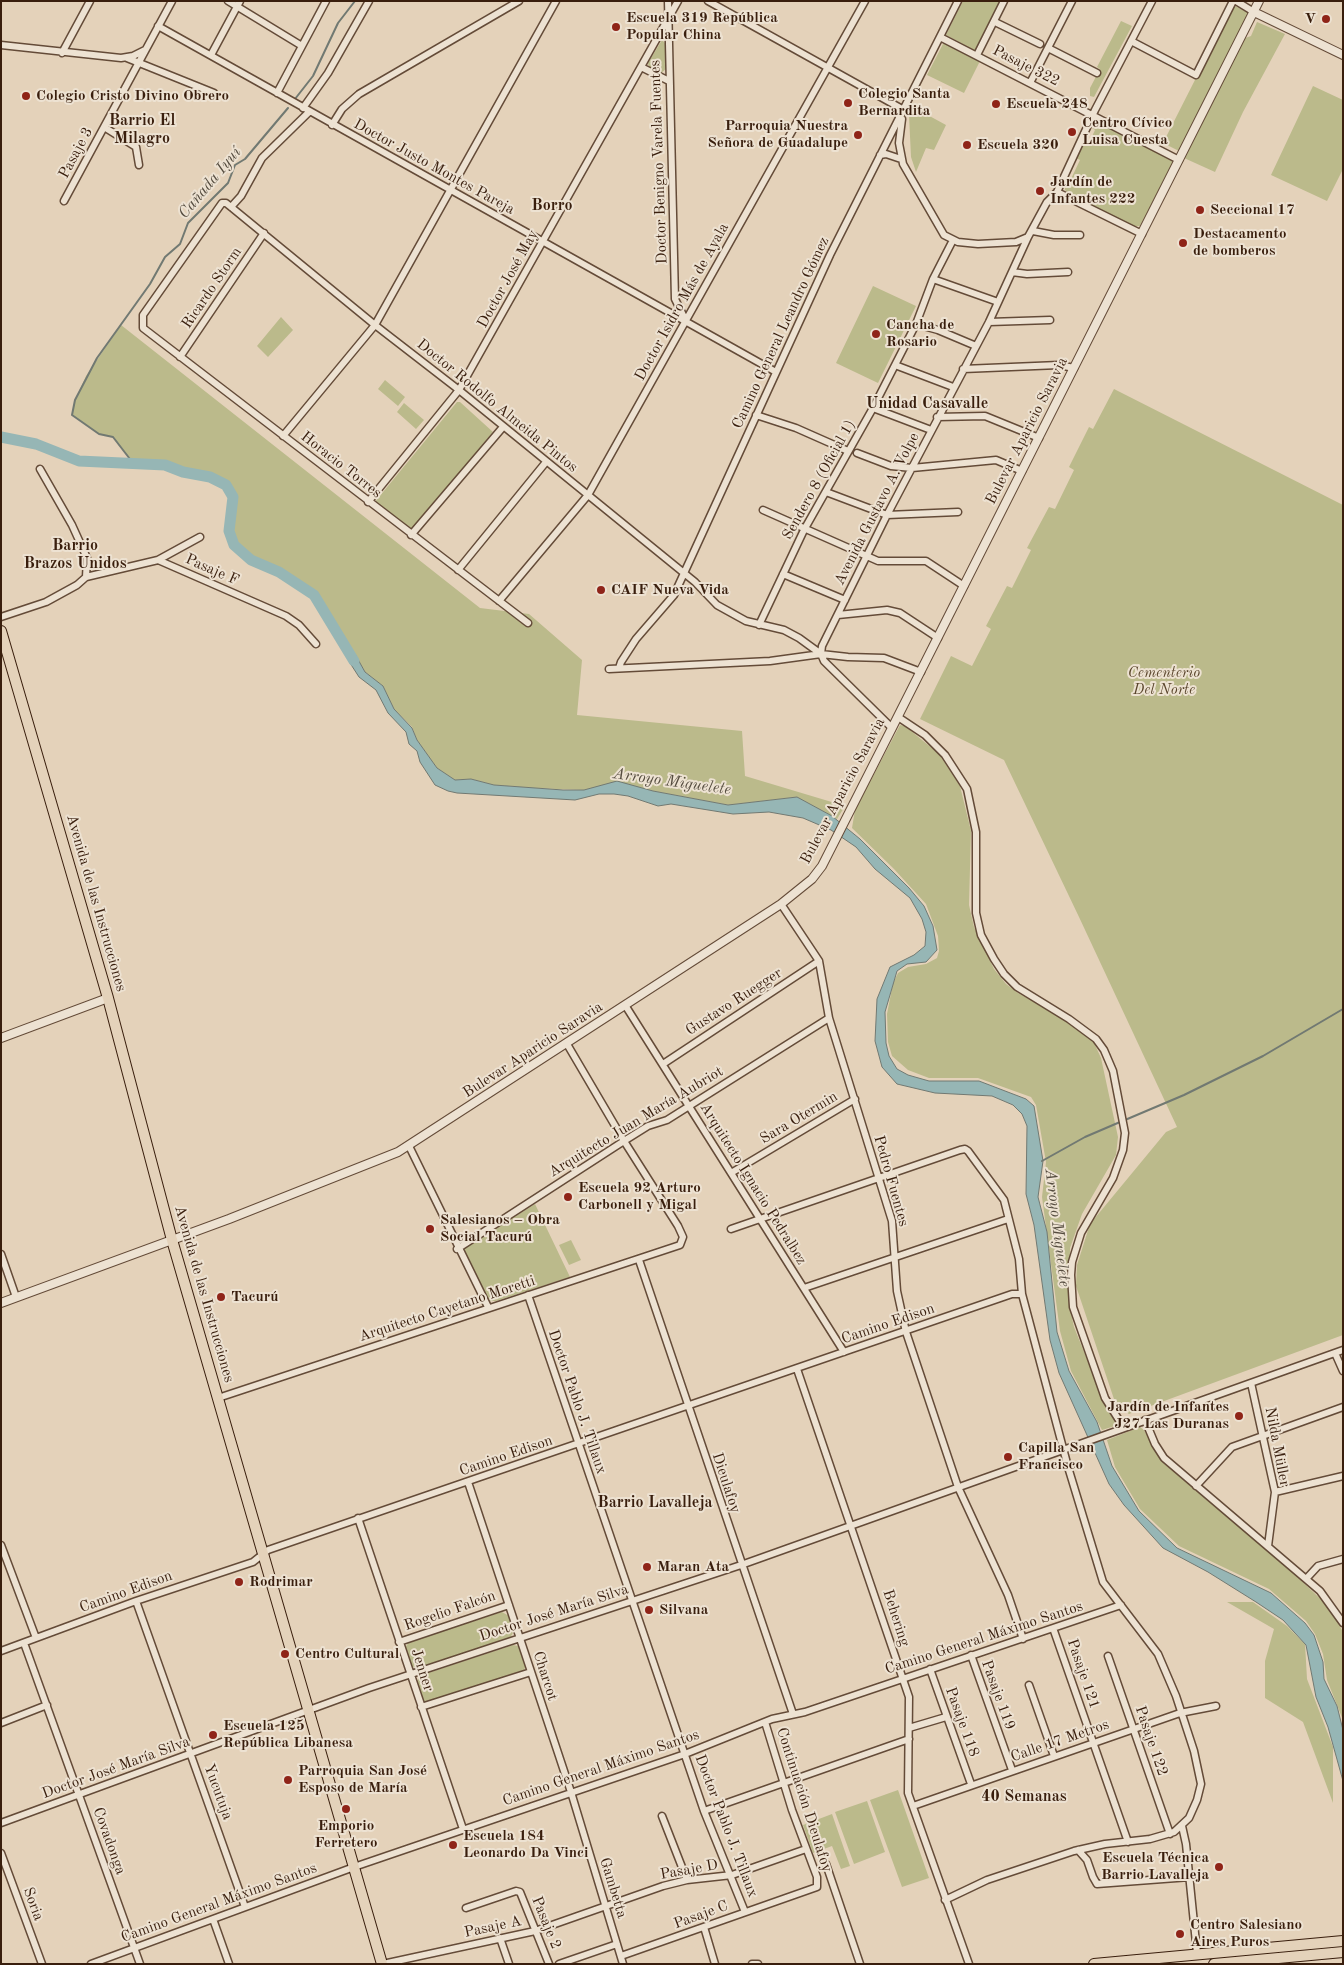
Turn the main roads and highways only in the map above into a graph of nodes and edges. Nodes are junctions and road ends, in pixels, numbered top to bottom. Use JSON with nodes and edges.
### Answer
{"nodes":[{"id":1,"x":1,"y":631,"type":"edge"},
{"id":2,"x":1343,"y":1941,"type":"edge"},
{"id":3,"x":1343,"y":1952,"type":"edge"},
{"id":4,"x":1144,"y":1961,"type":"edge"},
{"id":5,"x":382,"y":1964,"type":"edge"},
{"id":6,"x":1094,"y":1964,"type":"edge"},
{"id":7,"x":1214,"y":1964,"type":"edge"}],
"edges":[{"from":1,"to":5,"type":"main road","name":"Avenida de las Instrucciones"},
{"from":2,"to":4,"type":"main road"},
{"from":3,"to":7,"type":"main road"},
{"from":4,"to":6,"type":"main road"}]}
